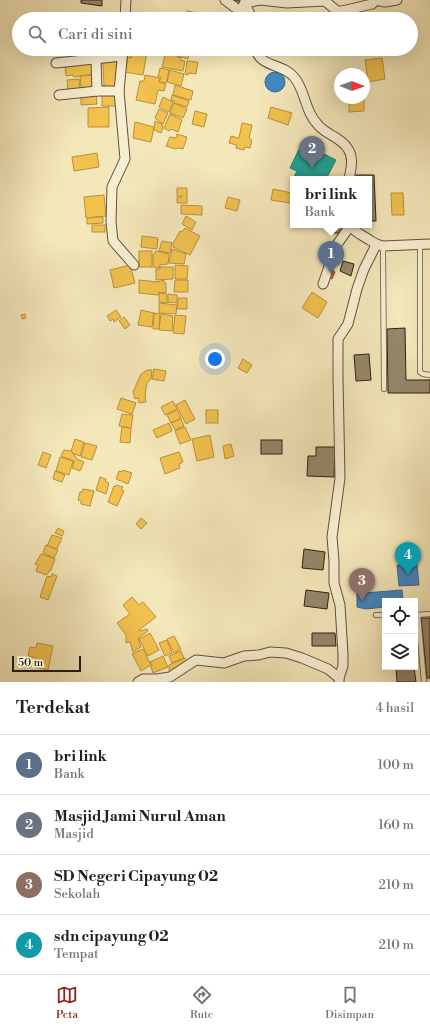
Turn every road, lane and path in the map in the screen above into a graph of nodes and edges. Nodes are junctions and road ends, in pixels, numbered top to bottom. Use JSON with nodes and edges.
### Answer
{"nodes":[{"id":1,"x":126,"y":0,"type":"edge"},
{"id":2,"x":225,"y":0,"type":"edge"},
{"id":3,"x":375,"y":0,"type":"edge"},
{"id":4,"x":397,"y":0,"type":"edge"},
{"id":5,"x":245,"y":2,"type":"edge"},
{"id":6,"x":125,"y":12,"type":"edge"},
{"id":7,"x":249,"y":12,"type":"edge"},
{"id":8,"x":110,"y":56,"type":"edge"},
{"id":9,"x":123,"y":56,"type":"edge"},
{"id":10,"x":258,"y":56,"type":"edge"},
{"id":11,"x":96,"y":59,"type":"junction"},
{"id":12,"x":56,"y":63,"type":"dead end"},
{"id":13,"x":97,"y":90,"type":"junction"},
{"id":14,"x":119,"y":91,"type":"junction"},
{"id":15,"x":58,"y":95,"type":"dead end"},
{"id":16,"x":350,"y":176,"type":"edge"},
{"id":17,"x":349,"y":228,"type":"edge"},
{"id":18,"x":352,"y":228,"type":"edge"},
{"id":19,"x":420,"y":244,"type":"junction"},
{"id":20,"x":430,"y":244,"type":"edge"},
{"id":21,"x":379,"y":246,"type":"junction"},
{"id":22,"x":134,"y":265,"type":"dead end"},
{"id":23,"x":323,"y":284,"type":"dead end"},
{"id":24,"x":430,"y":375,"type":"edge"},
{"id":25,"x":384,"y":389,"type":"dead end"},
{"id":26,"x":430,"y":614,"type":"edge"},
{"id":27,"x":376,"y":615,"type":"dead end"},
{"id":28,"x":382,"y":615,"type":"edge"},
{"id":29,"x":418,"y":615,"type":"edge"},
{"id":30,"x":418,"y":632,"type":"edge"},
{"id":31,"x":339,"y":680,"type":"edge"},
{"id":32,"x":138,"y":682,"type":"edge"},
{"id":33,"x":424,"y":682,"type":"edge"}],
"edges":[{"from":1,"to":6,"type":"street"},
{"from":2,"to":5,"type":"street"},
{"from":3,"to":4,"type":"street"},
{"from":3,"to":5,"type":"street"},
{"from":5,"to":7,"type":"street"},
{"from":8,"to":11,"type":"street"},
{"from":9,"to":14,"type":"street"},
{"from":10,"to":16,"type":"street"},
{"from":11,"to":12,"type":"street"},
{"from":11,"to":13,"type":"street"},
{"from":13,"to":14,"type":"street"},
{"from":13,"to":15,"type":"street"},
{"from":14,"to":22,"type":"street"},
{"from":17,"to":23,"type":"street"},
{"from":18,"to":21,"type":"street"},
{"from":19,"to":20,"type":"street"},
{"from":19,"to":21,"type":"street"},
{"from":19,"to":24,"type":"lane"},
{"from":21,"to":25,"type":"lane"},
{"from":21,"to":31,"type":"street"},
{"from":26,"to":29,"type":"lane"},
{"from":27,"to":28,"type":"lane"},
{"from":30,"to":33,"type":"lane"},
{"from":31,"to":32,"type":"street"}]}
